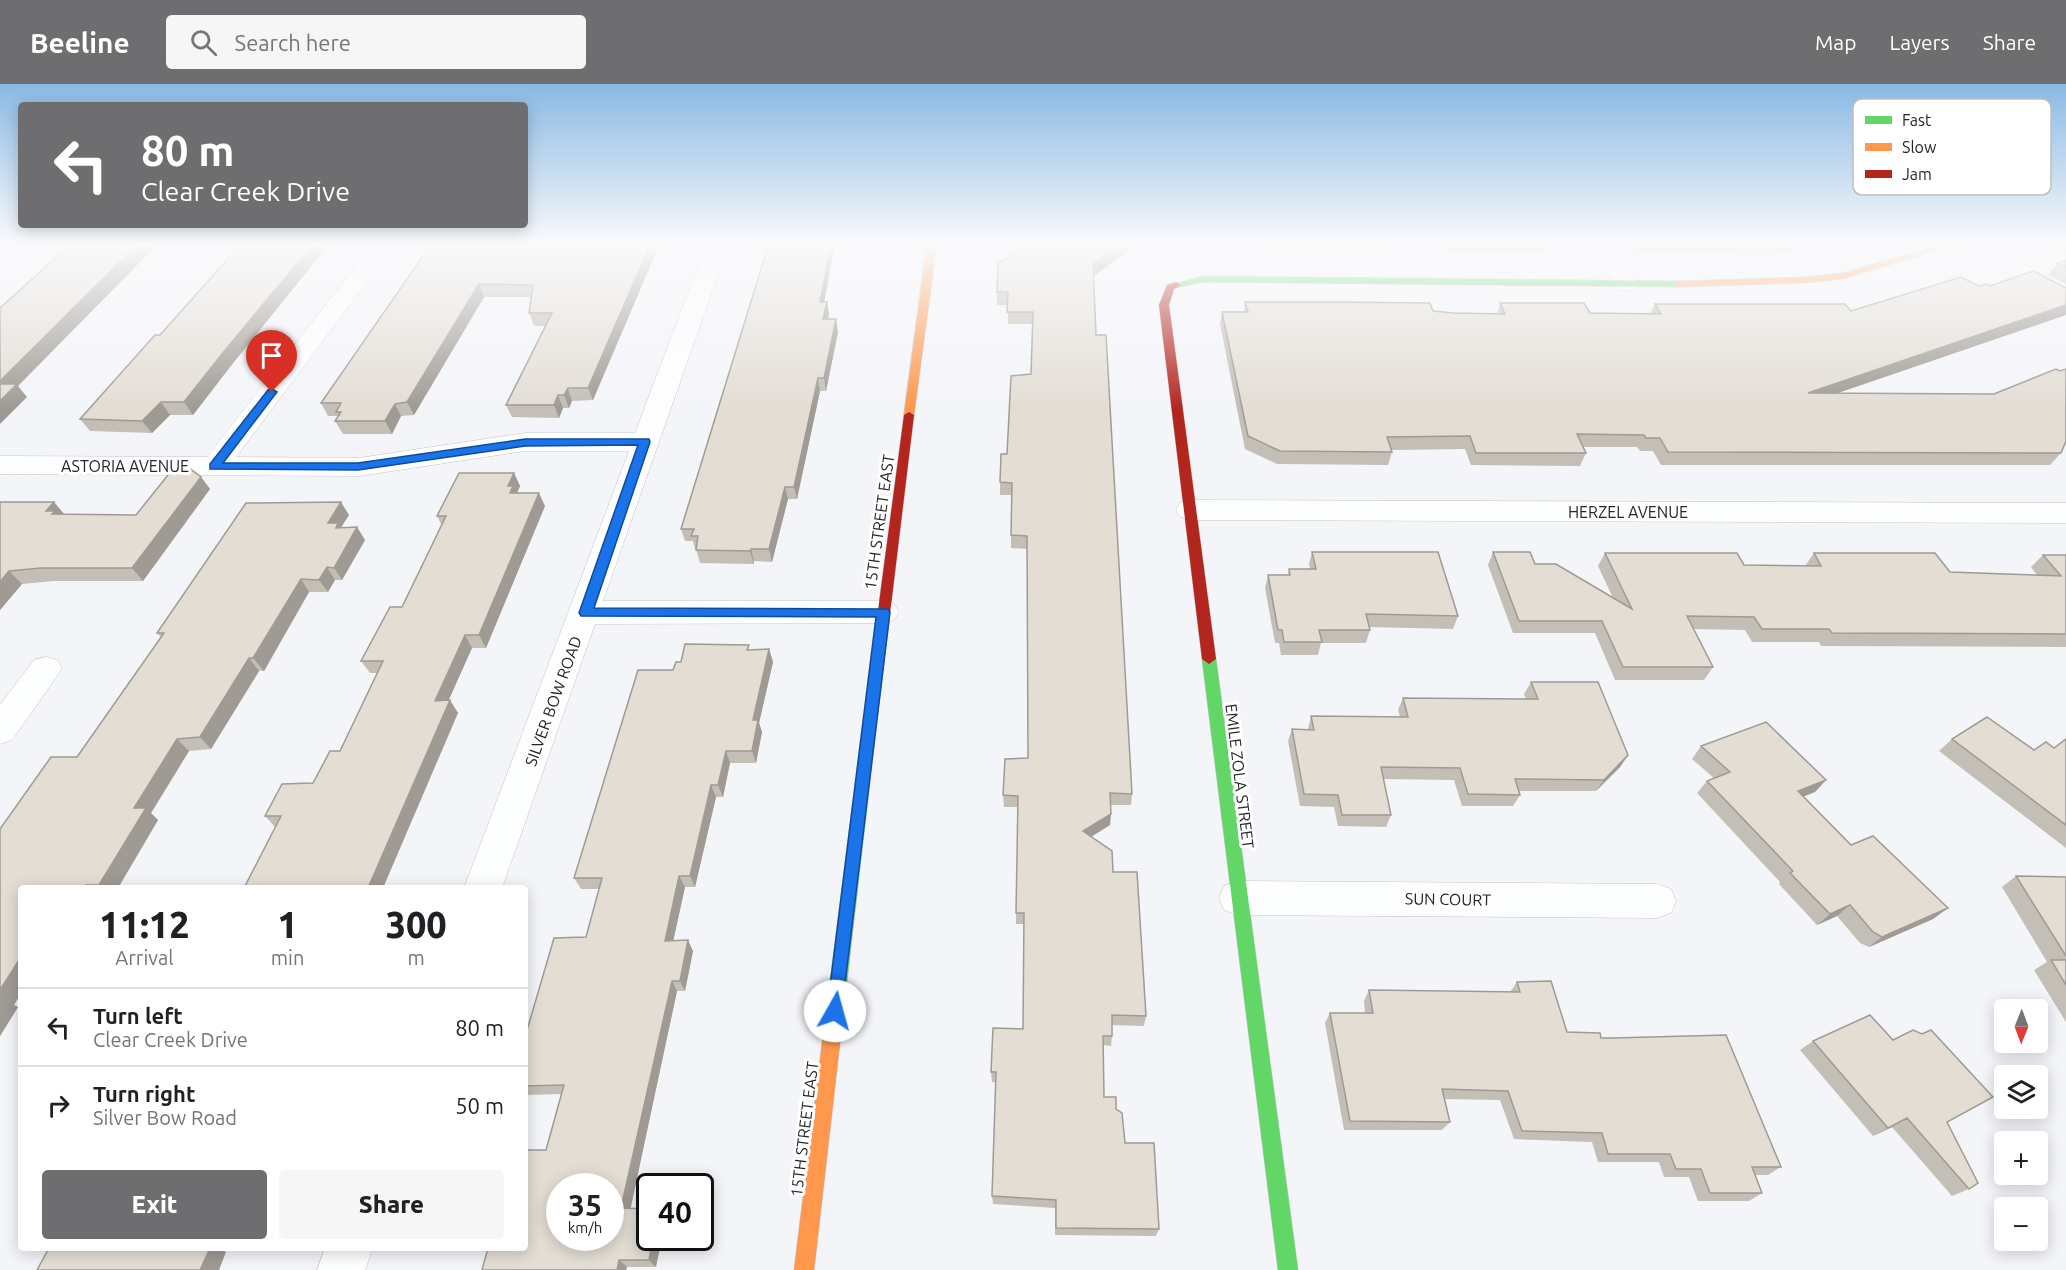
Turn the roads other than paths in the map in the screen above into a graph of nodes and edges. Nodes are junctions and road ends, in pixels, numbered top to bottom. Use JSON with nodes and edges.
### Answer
{"nodes":[{"id":1,"x":343,"y":298,"type":"edge"},
{"id":2,"x":698,"y":298,"type":"edge"},
{"id":3,"x":925,"y":298,"type":"edge"},
{"id":4,"x":1166,"y":298,"type":"edge"},
{"id":5,"x":645,"y":442,"type":"junction"},
{"id":6,"x":0,"y":465,"type":"edge"},
{"id":7,"x":214,"y":466,"type":"junction"},
{"id":8,"x":1190,"y":510,"type":"junction"},
{"id":9,"x":2066,"y":513,"type":"edge"},
{"id":10,"x":884,"y":612,"type":"junction"},
{"id":11,"x":586,"y":613,"type":"junction"},
{"id":12,"x":46,"y":669,"type":"dead end"},
{"id":13,"x":0,"y":730,"type":"edge"},
{"id":14,"x":484,"y":885,"type":"edge"},
{"id":15,"x":1238,"y":898,"type":"junction"},
{"id":16,"x":1657,"y":901,"type":"dead end"},
{"id":17,"x":349,"y":1251,"type":"edge"},
{"id":18,"x":341,"y":1270,"type":"edge"},
{"id":19,"x":804,"y":1270,"type":"edge"},
{"id":20,"x":1288,"y":1270,"type":"edge"}],
"edges":[{"from":1,"to":7,"type":"street"},
{"from":2,"to":5,"type":"street","name":"SILVER BOW ROAD"},
{"from":3,"to":10,"type":"street","name":"15TH STREET EAST"},
{"from":4,"to":8,"type":"street","name":"EMILE ZOLA STREET"},
{"from":5,"to":7,"type":"street","name":"ASTORIA AVENUE"},
{"from":5,"to":11,"type":"street","name":"SILVER BOW ROAD"},
{"from":6,"to":7,"type":"street","name":"ASTORIA AVENUE"},
{"from":8,"to":9,"type":"street","name":"HERZEL AVENUE"},
{"from":8,"to":15,"type":"street","name":"EMILE ZOLA STREET"},
{"from":10,"to":11,"type":"street"},
{"from":10,"to":19,"type":"street","name":"15TH STREET EAST"},
{"from":11,"to":14,"type":"street","name":"SILVER BOW ROAD"},
{"from":12,"to":13,"type":"street"},
{"from":15,"to":16,"type":"street","name":"SUN COURT"},
{"from":15,"to":20,"type":"street","name":"EMILE ZOLA STREET"},
{"from":17,"to":18,"type":"street"}]}
